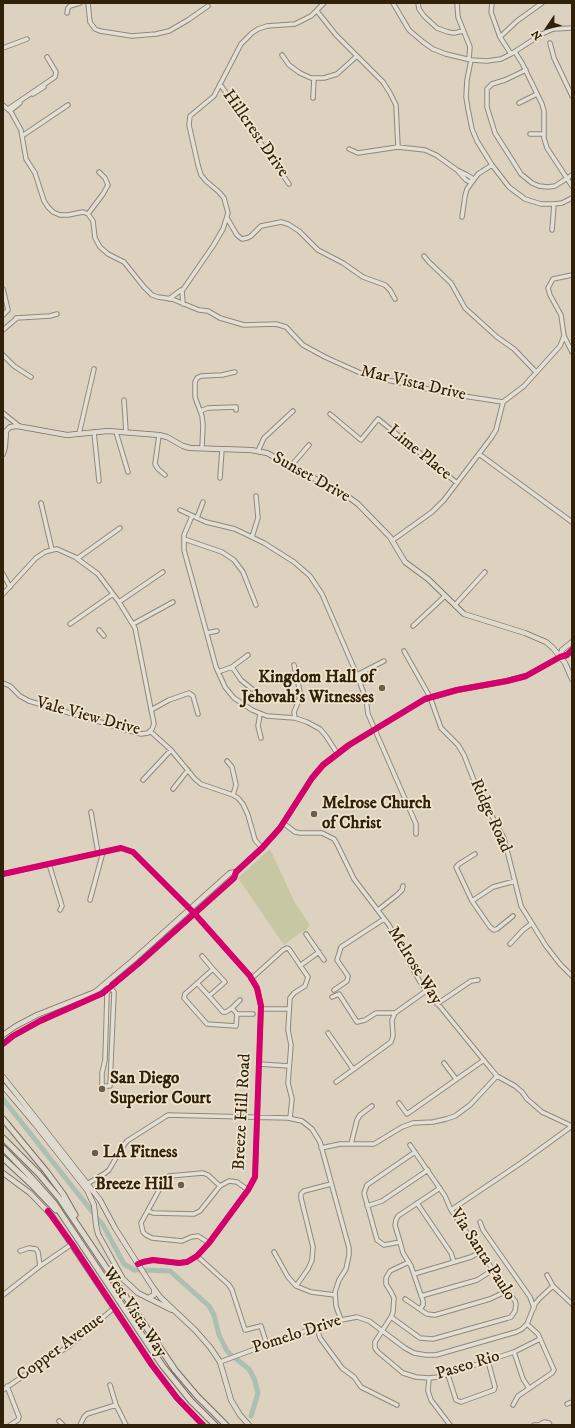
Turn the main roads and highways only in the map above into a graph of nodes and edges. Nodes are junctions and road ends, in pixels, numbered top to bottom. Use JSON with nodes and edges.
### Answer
{"nodes":[{"id":1,"x":3,"y":454,"type":"edge"},
{"id":2,"x":572,"y":642,"type":"edge"},
{"id":3,"x":572,"y":650,"type":"edge"},
{"id":4,"x":560,"y":657,"type":"junction"},
{"id":5,"x":572,"y":679,"type":"edge"},
{"id":6,"x":109,"y":985,"type":"junction"},
{"id":7,"x":3,"y":1035,"type":"edge"},
{"id":8,"x":3,"y":1044,"type":"edge"},
{"id":9,"x":3,"y":1078,"type":"edge"},
{"id":10,"x":3,"y":1086,"type":"edge"},
{"id":11,"x":3,"y":1119,"type":"edge"},
{"id":12,"x":3,"y":1138,"type":"edge"},
{"id":13,"x":3,"y":1148,"type":"edge"},
{"id":14,"x":3,"y":1158,"type":"edge"},
{"id":15,"x":3,"y":1173,"type":"edge"},
{"id":16,"x":86,"y":1185,"type":"junction"},
{"id":17,"x":71,"y":1228,"type":"junction"},
{"id":18,"x":83,"y":1232,"type":"junction"},
{"id":19,"x":154,"y":1289,"type":"junction"},
{"id":20,"x":148,"y":1298,"type":"junction"},
{"id":21,"x":186,"y":1321,"type":"junction"},
{"id":22,"x":203,"y":1425,"type":"edge"},
{"id":23,"x":215,"y":1425,"type":"edge"},
{"id":24,"x":226,"y":1425,"type":"edge"},
{"id":25,"x":249,"y":1425,"type":"edge"}],
"edges":[{"from":1,"to":4,"type":"main road","name":"Sunset Drive"},
{"from":2,"to":4,"type":"main road"},
{"from":3,"to":4,"type":"main road"},
{"from":4,"to":5,"type":"main road","name":"Sunset Drive"},
{"from":4,"to":6,"type":"main road"},
{"from":6,"to":7,"type":"main road"},
{"from":6,"to":8,"type":"main road"},
{"from":9,"to":16,"type":"main road"},
{"from":10,"to":16,"type":"main road"},
{"from":11,"to":18,"type":"highway"},
{"from":12,"to":18,"type":"highway"},
{"from":13,"to":17,"type":"highway"},
{"from":14,"to":17,"type":"highway"},
{"from":15,"to":22,"type":"main road","name":"West Vista Way"},
{"from":16,"to":19,"type":"main road"},
{"from":16,"to":20,"type":"main road"},
{"from":17,"to":23,"type":"highway"},
{"from":18,"to":24,"type":"highway"},
{"from":19,"to":20,"type":"main road"},
{"from":19,"to":21,"type":"main road"},
{"from":20,"to":21,"type":"main road"},
{"from":21,"to":25,"type":"main road"}]}
